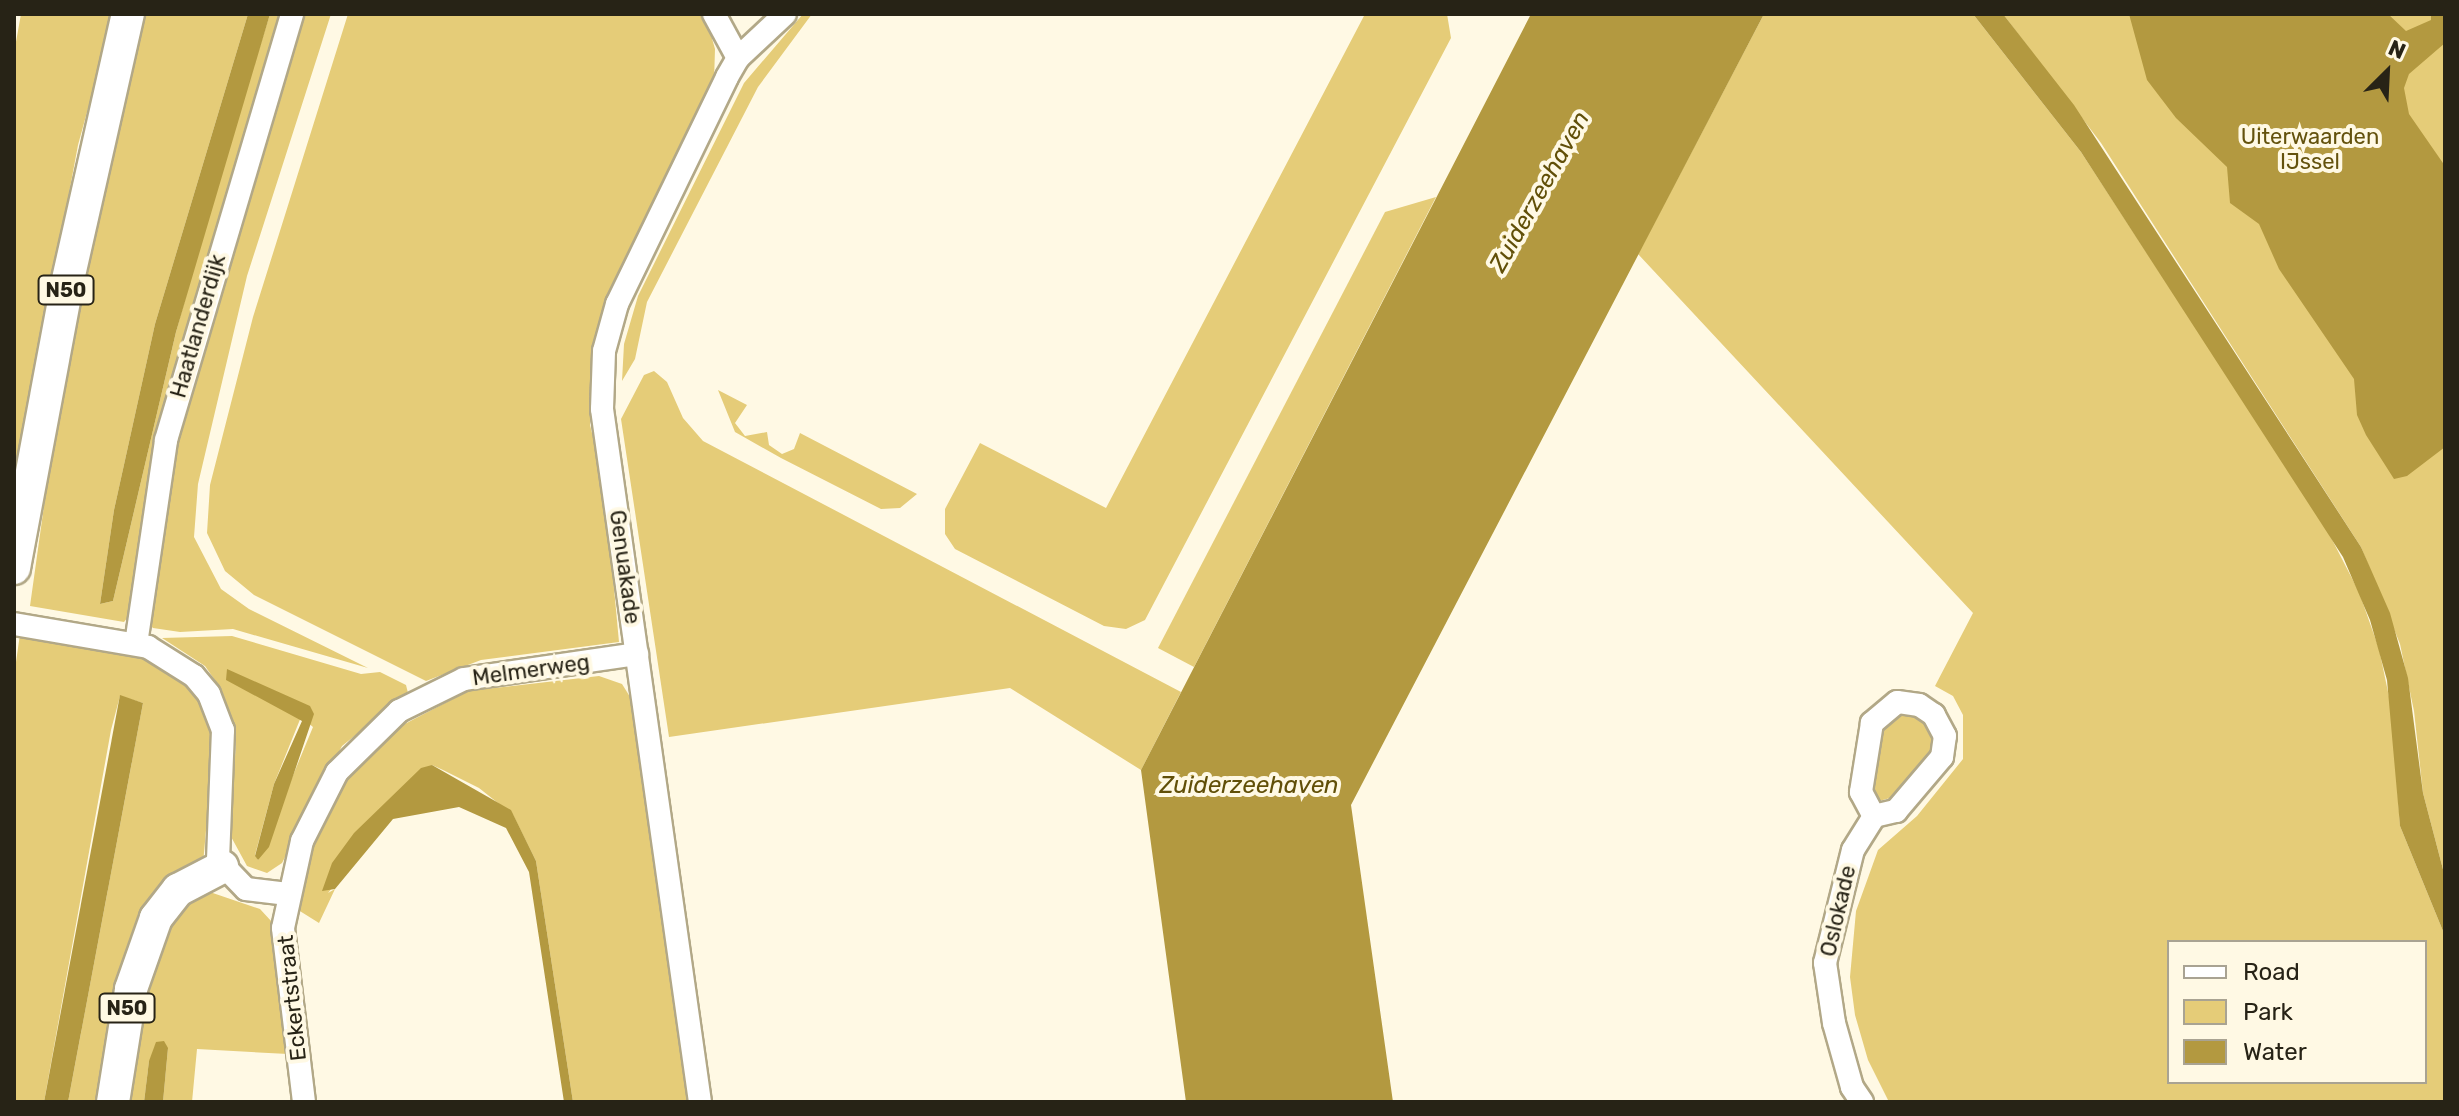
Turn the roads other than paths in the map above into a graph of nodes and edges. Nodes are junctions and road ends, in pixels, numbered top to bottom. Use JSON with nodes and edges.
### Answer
{"nodes":[{"id":1,"x":128,"y":14,"type":"edge"},
{"id":2,"x":292,"y":14,"type":"edge"},
{"id":3,"x":714,"y":14,"type":"edge"},
{"id":4,"x":785,"y":14,"type":"edge"},
{"id":5,"x":738,"y":58,"type":"junction"},
{"id":6,"x":14,"y":568,"type":"edge"},
{"id":7,"x":14,"y":624,"type":"edge"},
{"id":8,"x":136,"y":644,"type":"junction"},
{"id":9,"x":637,"y":654,"type":"junction"},
{"id":10,"x":1874,"y":816,"type":"junction"},
{"id":11,"x":222,"y":867,"type":"junction"},
{"id":12,"x":288,"y":894,"type":"junction"},
{"id":13,"x":113,"y":1102,"type":"edge"},
{"id":14,"x":304,"y":1102,"type":"edge"},
{"id":15,"x":700,"y":1102,"type":"edge"},
{"id":16,"x":1862,"y":1102,"type":"edge"}],
"edges":[{"from":1,"to":6,"type":"highway","number":"N50"},
{"from":2,"to":8,"type":"street","name":"Haatlanderdijk"},
{"from":3,"to":5,"type":"street"},
{"from":4,"to":5,"type":"street","name":"Genuakade"},
{"from":5,"to":9,"type":"street","name":"Genuakade"},
{"from":7,"to":8,"type":"street"},
{"from":8,"to":11,"type":"street"},
{"from":9,"to":12,"type":"street","name":"Melmerweg"},
{"from":9,"to":15,"type":"street","name":"Genuakade"},
{"from":10,"to":10,"type":"street","name":"Oslokade"},
{"from":10,"to":16,"type":"street","name":"Oslokade"},
{"from":11,"to":12,"type":"street"},
{"from":11,"to":13,"type":"highway","number":"N50"},
{"from":12,"to":14,"type":"street","name":"Eckertstraat"}]}
